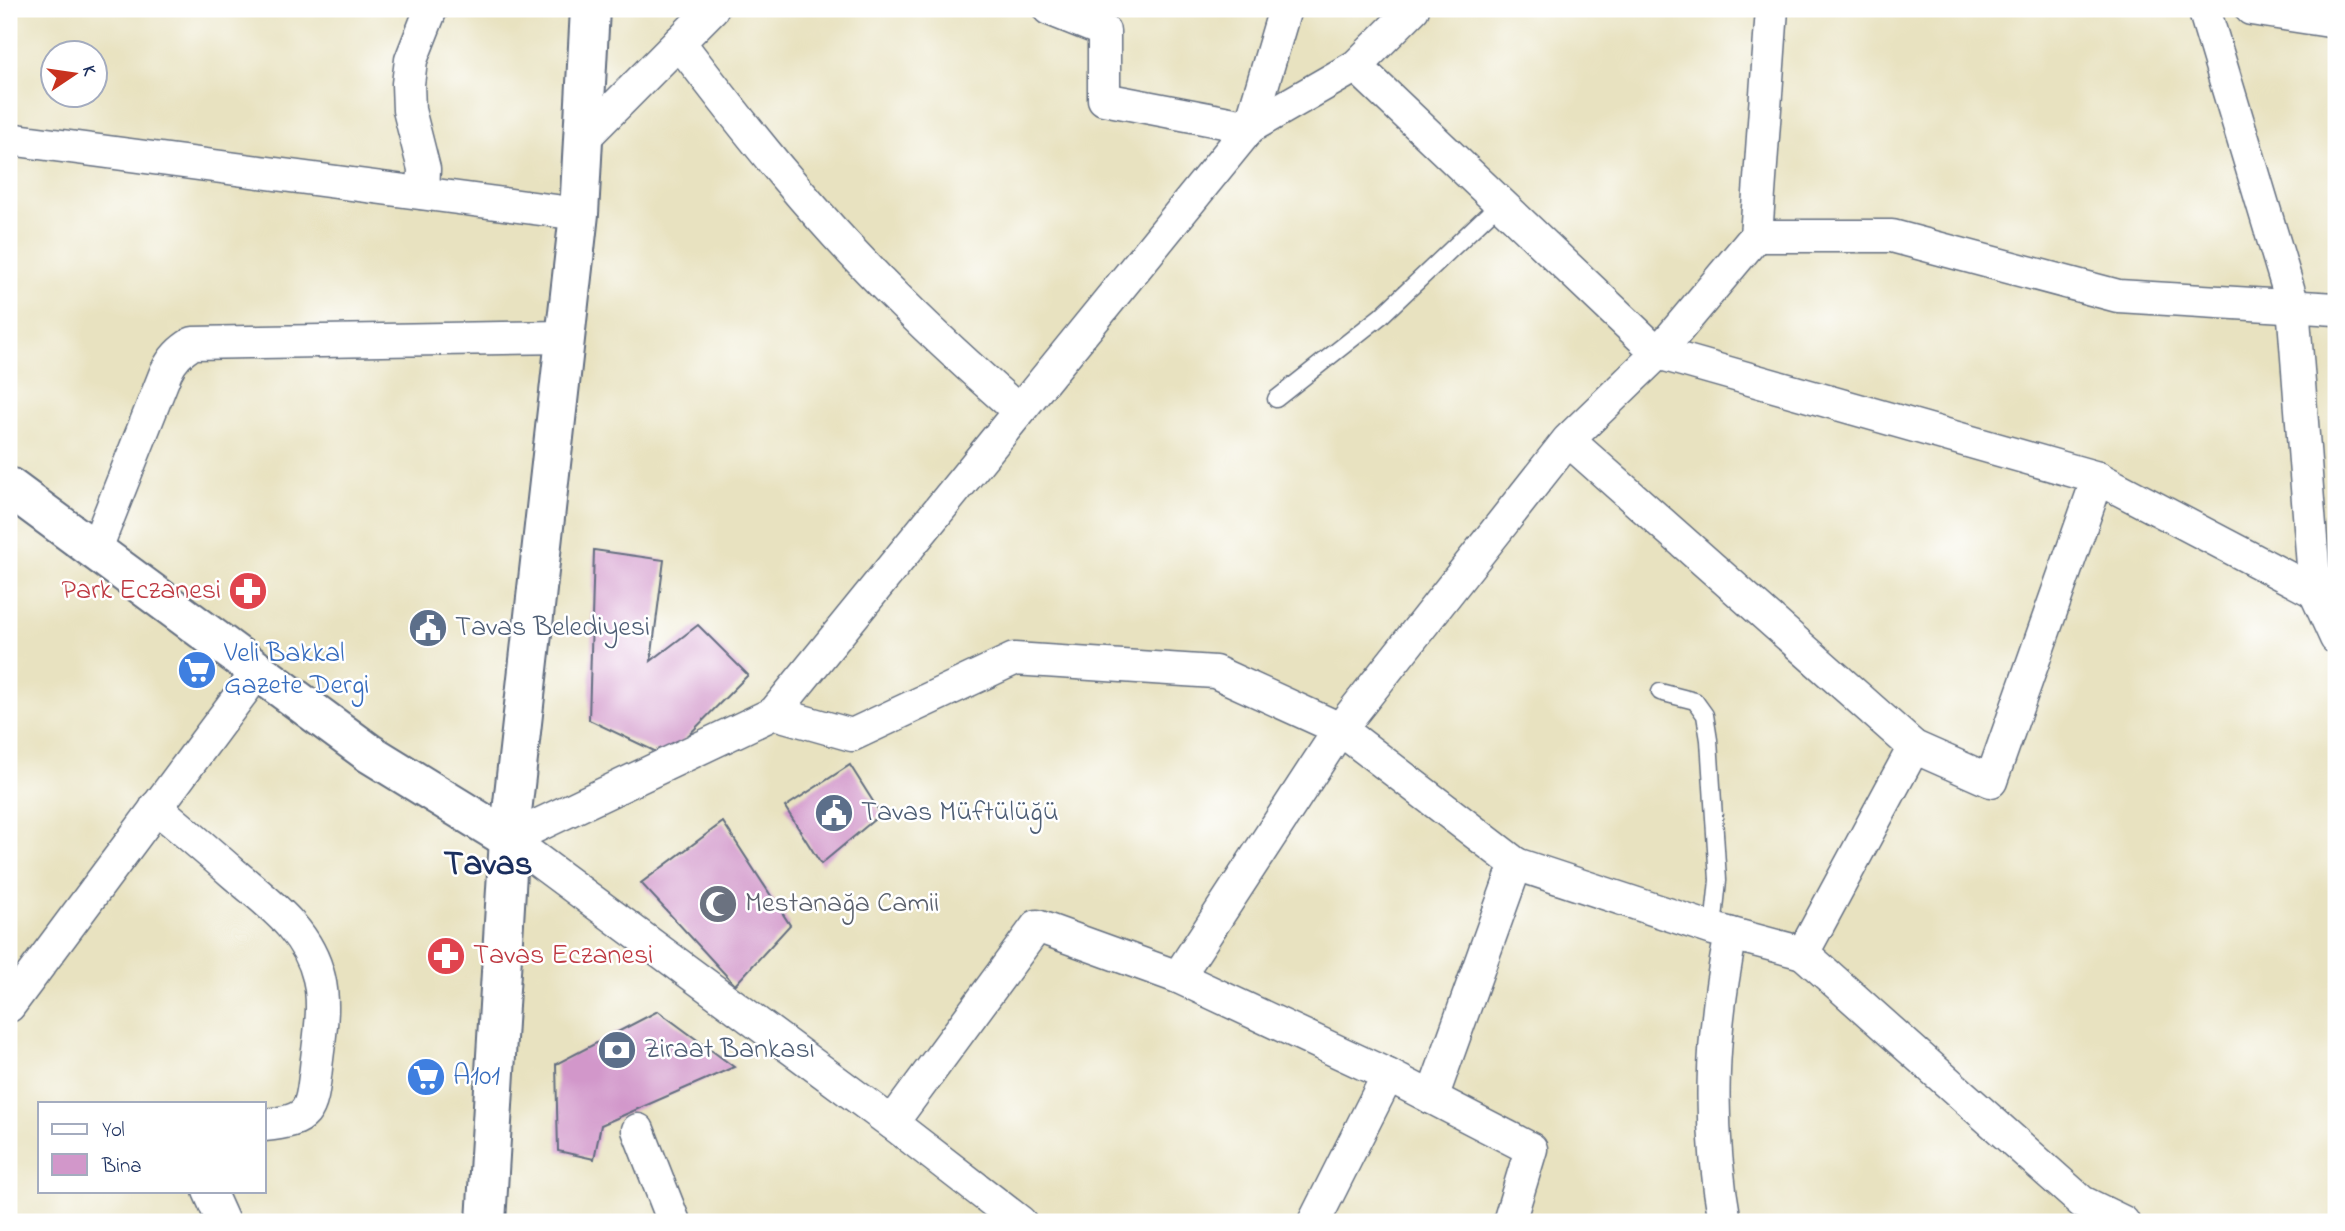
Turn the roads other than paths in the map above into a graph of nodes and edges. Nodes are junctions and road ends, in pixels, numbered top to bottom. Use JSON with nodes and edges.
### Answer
{"nodes":[{"id":1,"x":431,"y":9,"type":"edge"},
{"id":2,"x":590,"y":9,"type":"edge"},
{"id":3,"x":712,"y":9,"type":"edge"},
{"id":4,"x":1049,"y":9,"type":"edge"},
{"id":5,"x":1285,"y":9,"type":"edge"},
{"id":6,"x":1413,"y":9,"type":"edge"},
{"id":7,"x":1772,"y":9,"type":"edge"},
{"id":8,"x":2204,"y":9,"type":"edge"},
{"id":9,"x":2251,"y":9,"type":"edge"},
{"id":10,"x":1107,"y":20,"type":"edge"},
{"id":11,"x":2336,"y":22,"type":"edge"},
{"id":12,"x":679,"y":42,"type":"junction"},
{"id":13,"x":1356,"y":66,"type":"junction"},
{"id":14,"x":1250,"y":127,"type":"junction"},
{"id":15,"x":9,"y":139,"type":"edge"},
{"id":16,"x":583,"y":139,"type":"junction"},
{"id":17,"x":422,"y":193,"type":"junction"},
{"id":18,"x":1500,"y":203,"type":"junction"},
{"id":19,"x":579,"y":214,"type":"junction"},
{"id":20,"x":1756,"y":236,"type":"junction"},
{"id":21,"x":2293,"y":305,"type":"junction"},
{"id":22,"x":2336,"y":309,"type":"edge"},
{"id":23,"x":565,"y":337,"type":"junction"},
{"id":24,"x":1658,"y":354,"type":"junction"},
{"id":25,"x":1276,"y":399,"type":"dead end"},
{"id":26,"x":1018,"y":411,"type":"junction"},
{"id":27,"x":1568,"y":440,"type":"junction"},
{"id":28,"x":2098,"y":478,"type":"junction"},
{"id":29,"x":9,"y":487,"type":"edge"},
{"id":30,"x":95,"y":551,"type":"junction"},
{"id":31,"x":2315,"y":592,"type":"junction"},
{"id":32,"x":2336,"y":638,"type":"edge"},
{"id":33,"x":258,"y":671,"type":"junction"},
{"id":34,"x":1660,"y":692,"type":"dead end"},
{"id":35,"x":774,"y":713,"type":"junction"},
{"id":36,"x":1340,"y":729,"type":"junction"},
{"id":37,"x":1914,"y":747,"type":"junction"},
{"id":38,"x":156,"y":807,"type":"junction"},
{"id":39,"x":509,"y":839,"type":"junction"},
{"id":40,"x":1516,"y":864,"type":"junction"},
{"id":41,"x":1722,"y":931,"type":"junction"},
{"id":42,"x":1803,"y":953,"type":"junction"},
{"id":43,"x":1178,"y":977,"type":"junction"},
{"id":44,"x":9,"y":1006,"type":"edge"},
{"id":45,"x":1388,"y":1075,"type":"junction"},
{"id":46,"x":1432,"y":1098,"type":"junction"},
{"id":47,"x":892,"y":1123,"type":"junction"},
{"id":48,"x":266,"y":1125,"type":"edge"},
{"id":49,"x":638,"y":1130,"type":"dead end"},
{"id":50,"x":209,"y":1192,"type":"edge"},
{"id":51,"x":223,"y":1222,"type":"edge"},
{"id":52,"x":485,"y":1222,"type":"edge"},
{"id":53,"x":674,"y":1222,"type":"edge"},
{"id":54,"x":1020,"y":1222,"type":"edge"},
{"id":55,"x":1314,"y":1222,"type":"edge"},
{"id":56,"x":1509,"y":1222,"type":"edge"},
{"id":57,"x":1725,"y":1222,"type":"edge"},
{"id":58,"x":2123,"y":1222,"type":"edge"}],
"edges":[{"from":1,"to":17,"type":"street"},
{"from":2,"to":16,"type":"main road"},
{"from":3,"to":12,"type":"street"},
{"from":4,"to":10,"type":"street"},
{"from":5,"to":14,"type":"street"},
{"from":6,"to":13,"type":"street"},
{"from":7,"to":20,"type":"street"},
{"from":8,"to":21,"type":"street"},
{"from":9,"to":11,"type":"street"},
{"from":10,"to":14,"type":"street"},
{"from":12,"to":16,"type":"street"},
{"from":12,"to":26,"type":"street"},
{"from":13,"to":14,"type":"street"},
{"from":13,"to":18,"type":"street"},
{"from":14,"to":26,"type":"street"},
{"from":15,"to":17,"type":"street"},
{"from":16,"to":19,"type":"main road"},
{"from":17,"to":19,"type":"street"},
{"from":18,"to":24,"type":"street"},
{"from":18,"to":25,"type":"lane"},
{"from":19,"to":23,"type":"main road"},
{"from":20,"to":21,"type":"street"},
{"from":20,"to":24,"type":"street"},
{"from":21,"to":22,"type":"street"},
{"from":21,"to":31,"type":"street"},
{"from":23,"to":30,"type":"street"},
{"from":23,"to":39,"type":"main road"},
{"from":24,"to":27,"type":"street"},
{"from":24,"to":28,"type":"street"},
{"from":26,"to":35,"type":"street"},
{"from":27,"to":36,"type":"street"},
{"from":27,"to":37,"type":"street"},
{"from":28,"to":31,"type":"street"},
{"from":28,"to":37,"type":"street"},
{"from":29,"to":30,"type":"main road"},
{"from":30,"to":33,"type":"main road"},
{"from":31,"to":32,"type":"street"},
{"from":33,"to":38,"type":"street"},
{"from":33,"to":39,"type":"main road"},
{"from":34,"to":41,"type":"lane"},
{"from":35,"to":36,"type":"street"},
{"from":35,"to":39,"type":"street"},
{"from":36,"to":40,"type":"street"},
{"from":36,"to":43,"type":"street"},
{"from":37,"to":42,"type":"street"},
{"from":38,"to":44,"type":"street"},
{"from":38,"to":48,"type":"street"},
{"from":39,"to":47,"type":"street"},
{"from":39,"to":52,"type":"main road"},
{"from":40,"to":41,"type":"street"},
{"from":40,"to":46,"type":"street"},
{"from":41,"to":42,"type":"street"},
{"from":41,"to":57,"type":"street"},
{"from":42,"to":58,"type":"street"},
{"from":43,"to":45,"type":"street"},
{"from":43,"to":47,"type":"street"},
{"from":45,"to":46,"type":"street"},
{"from":45,"to":55,"type":"street"},
{"from":46,"to":56,"type":"street"},
{"from":47,"to":54,"type":"street"},
{"from":49,"to":53,"type":"street"},
{"from":50,"to":51,"type":"street"}]}
